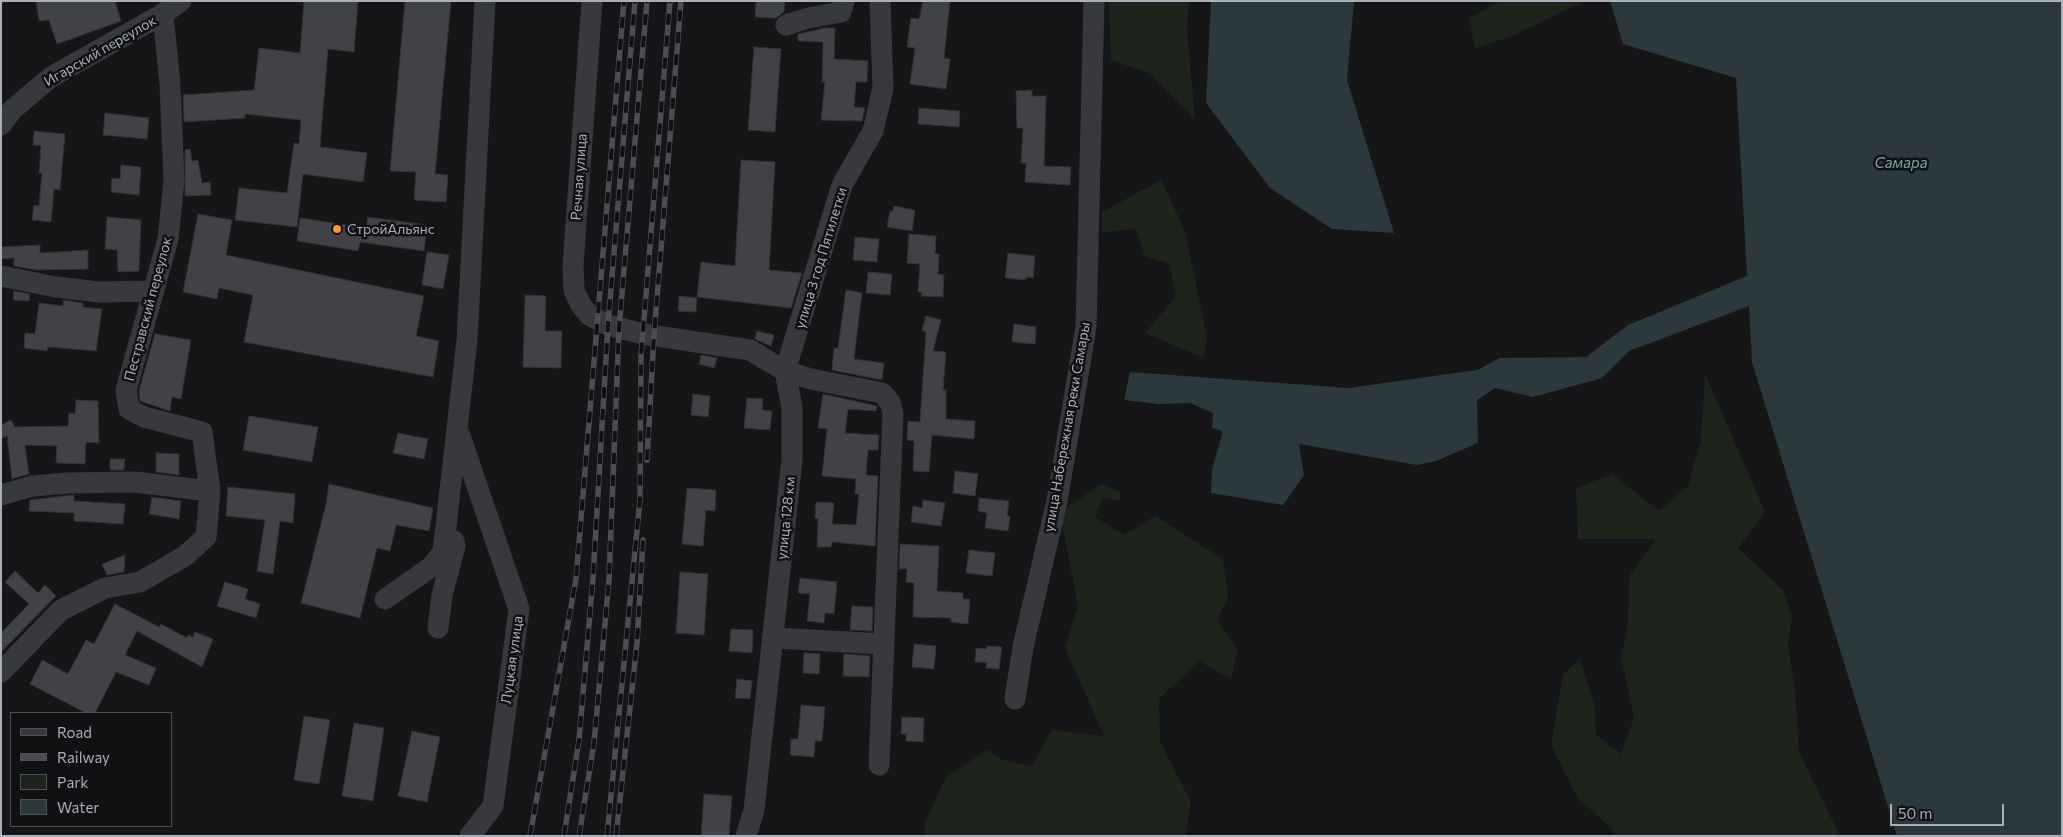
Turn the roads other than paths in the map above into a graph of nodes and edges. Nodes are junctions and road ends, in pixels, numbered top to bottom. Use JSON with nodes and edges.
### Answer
{"nodes":[{"id":1,"x":181,"y":1,"type":"edge"},
{"id":2,"x":485,"y":1,"type":"edge"},
{"id":3,"x":592,"y":1,"type":"edge"},
{"id":4,"x":844,"y":1,"type":"edge"},
{"id":5,"x":879,"y":1,"type":"edge"},
{"id":6,"x":1094,"y":1,"type":"edge"},
{"id":7,"x":163,"y":14,"type":"junction"},
{"id":8,"x":786,"y":25,"type":"dead end"},
{"id":9,"x":1,"y":125,"type":"edge"},
{"id":10,"x":1,"y":276,"type":"edge"},
{"id":11,"x":154,"y":291,"type":"junction"},
{"id":12,"x":785,"y":371,"type":"junction"},
{"id":13,"x":457,"y":426,"type":"junction"},
{"id":14,"x":210,"y":490,"type":"junction"},
{"id":15,"x":1,"y":495,"type":"edge"},
{"id":16,"x":447,"y":511,"type":"junction"},
{"id":17,"x":385,"y":599,"type":"dead end"},
{"id":18,"x":438,"y":628,"type":"dead end"},
{"id":19,"x":774,"y":638,"type":"junction"},
{"id":20,"x":884,"y":644,"type":"junction"},
{"id":21,"x":1,"y":672,"type":"edge"},
{"id":22,"x":1015,"y":699,"type":"dead end"},
{"id":23,"x":878,"y":766,"type":"dead end"},
{"id":24,"x":470,"y":836,"type":"edge"},
{"id":25,"x":746,"y":836,"type":"edge"}],
"edges":[{"from":1,"to":7,"type":"street","name":"Игарский переулок"},
{"from":2,"to":13,"type":"street"},
{"from":3,"to":12,"type":"street","name":"Речная улица"},
{"from":4,"to":8,"type":"street"},
{"from":5,"to":12,"type":"street","name":"улица 3 год Пятилетки"},
{"from":6,"to":22,"type":"street","name":"улица Набережная реки Самары"},
{"from":7,"to":9,"type":"street","name":"Игарский переулок"},
{"from":7,"to":11,"type":"street","name":"Пестравский переулок"},
{"from":10,"to":11,"type":"street"},
{"from":11,"to":14,"type":"street","name":"Пестравский переулок"},
{"from":12,"to":19,"type":"street","name":"улица 128 км"},
{"from":12,"to":20,"type":"street"},
{"from":13,"to":16,"type":"street"},
{"from":13,"to":24,"type":"street","name":"Луцкая улица"},
{"from":14,"to":15,"type":"street"},
{"from":14,"to":21,"type":"street"},
{"from":16,"to":17,"type":"street"},
{"from":16,"to":18,"type":"street"},
{"from":19,"to":20,"type":"street"},
{"from":19,"to":25,"type":"street","name":"улица 128 км"},
{"from":20,"to":23,"type":"street"}]}
